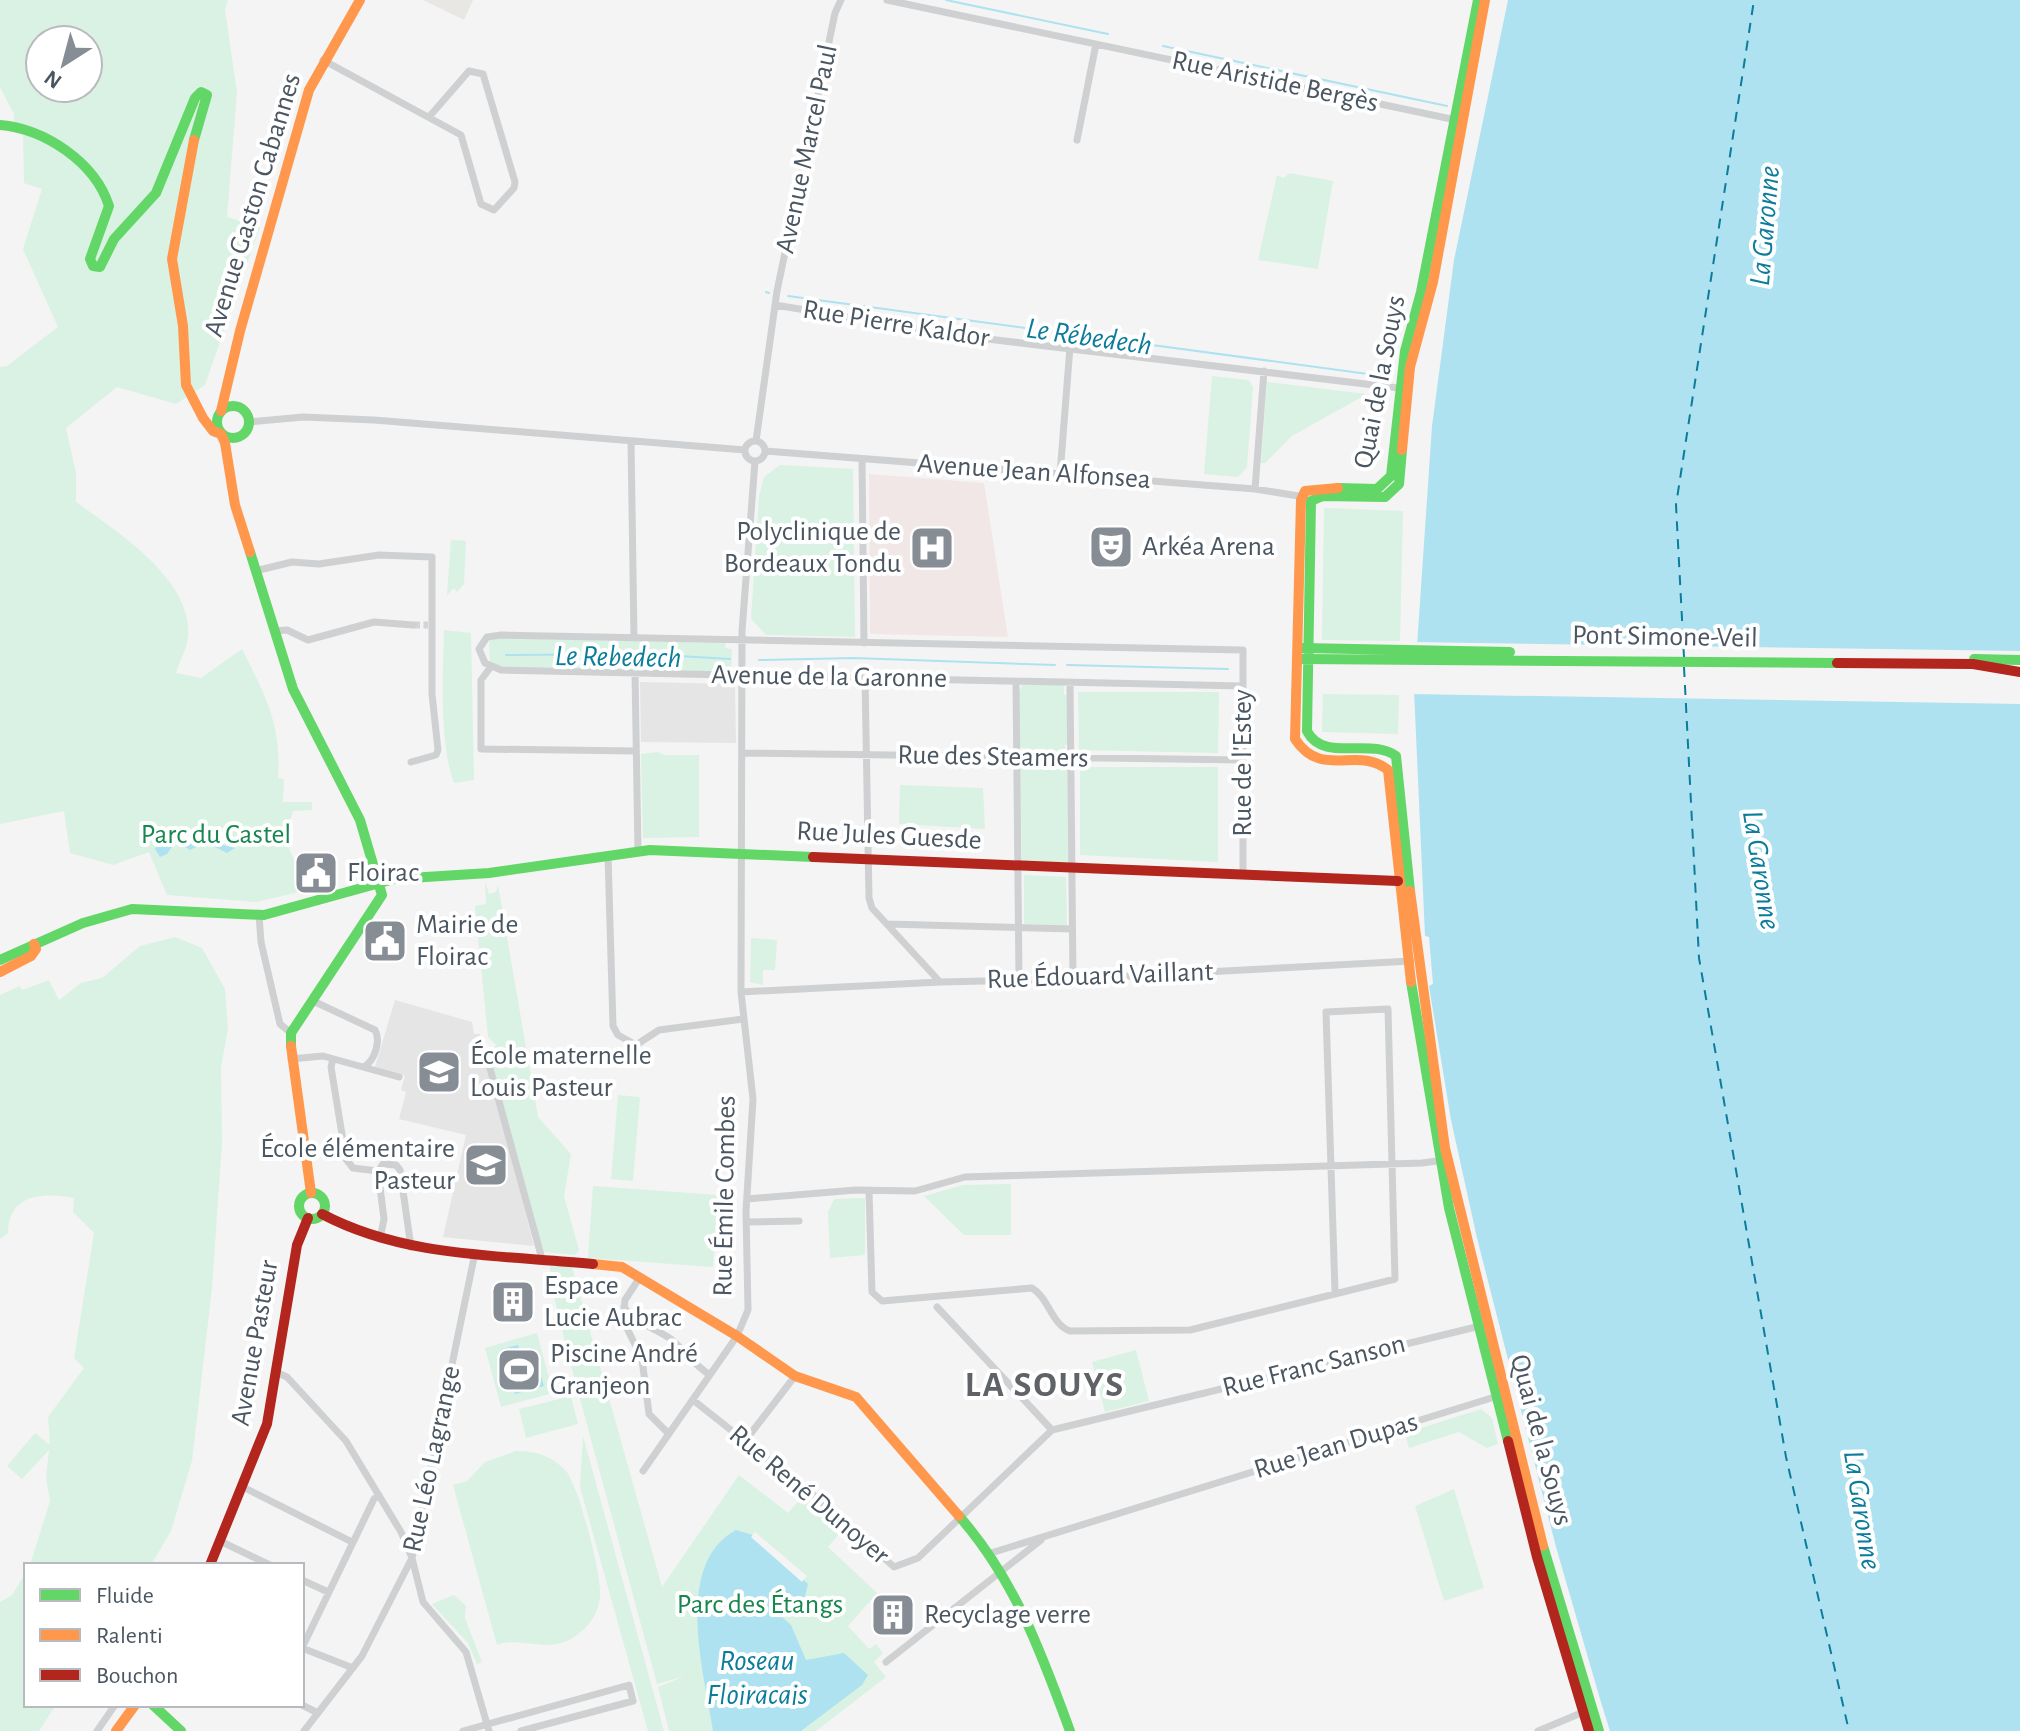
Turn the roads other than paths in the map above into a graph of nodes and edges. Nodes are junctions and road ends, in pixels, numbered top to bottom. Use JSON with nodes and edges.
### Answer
{"nodes":[{"id":1,"x":360,"y":0,"type":"edge"},
{"id":2,"x":841,"y":0,"type":"edge"},
{"id":3,"x":887,"y":0,"type":"edge"},
{"id":4,"x":1478,"y":0,"type":"edge"},
{"id":5,"x":1485,"y":0,"type":"edge"},
{"id":6,"x":1096,"y":44,"type":"junction"},
{"id":7,"x":323,"y":60,"type":"junction"},
{"id":8,"x":429,"y":117,"type":"junction"},
{"id":9,"x":1458,"y":121,"type":"junction"},
{"id":10,"x":0,"y":125,"type":"edge"},
{"id":11,"x":1077,"y":140,"type":"dead end"},
{"id":12,"x":775,"y":305,"type":"junction"},
{"id":13,"x":1070,"y":347,"type":"junction"},
{"id":14,"x":1264,"y":371,"type":"junction"},
{"id":15,"x":227,"y":386,"type":"junction"},
{"id":16,"x":1399,"y":388,"type":"junction"},
{"id":17,"x":238,"y":407,"type":"junction"},
{"id":18,"x":198,"y":408,"type":"junction"},
{"id":19,"x":219,"y":414,"type":"junction"},
{"id":20,"x":249,"y":422,"type":"junction"},
{"id":21,"x":221,"y":434,"type":"junction"},
{"id":22,"x":239,"y":437,"type":"junction"},
{"id":23,"x":631,"y":441,"type":"junction"},
{"id":24,"x":756,"y":441,"type":"junction"},
{"id":25,"x":745,"y":450,"type":"junction"},
{"id":26,"x":765,"y":451,"type":"junction"},
{"id":27,"x":862,"y":459,"type":"junction"},
{"id":28,"x":755,"y":461,"type":"junction"},
{"id":29,"x":1060,"y":474,"type":"junction"},
{"id":30,"x":1255,"y":489,"type":"junction"},
{"id":31,"x":1307,"y":498,"type":"junction"},
{"id":32,"x":242,"y":523,"type":"junction"},
{"id":33,"x":255,"y":571,"type":"junction"},
{"id":34,"x":413,"y":625,"type":"tunnel mouth"},
{"id":35,"x":274,"y":631,"type":"junction"},
{"id":36,"x":634,"y":638,"type":"junction"},
{"id":37,"x":743,"y":640,"type":"junction"},
{"id":38,"x":864,"y":643,"type":"junction"},
{"id":39,"x":1243,"y":650,"type":"joint"},
{"id":40,"x":1303,"y":653,"type":"junction"},
{"id":41,"x":1335,"y":654,"type":"junction"},
{"id":42,"x":2020,"y":660,"type":"edge"},
{"id":43,"x":490,"y":668,"type":"junction"},
{"id":44,"x":2020,"y":672,"type":"edge"},
{"id":45,"x":635,"y":673,"type":"junction"},
{"id":46,"x":742,"y":676,"type":"junction"},
{"id":47,"x":865,"y":678,"type":"junction"},
{"id":48,"x":1016,"y":681,"type":"junction"},
{"id":49,"x":1070,"y":682,"type":"junction"},
{"id":50,"x":1242,"y":686,"type":"junction"},
{"id":51,"x":635,"y":751,"type":"junction"},
{"id":52,"x":743,"y":753,"type":"junction"},
{"id":53,"x":866,"y":755,"type":"junction"},
{"id":54,"x":1018,"y":757,"type":"junction"},
{"id":55,"x":1071,"y":758,"type":"junction"},
{"id":56,"x":1242,"y":760,"type":"junction"},
{"id":57,"x":411,"y":762,"type":"dead end"},
{"id":58,"x":638,"y":851,"type":"junction"},
{"id":59,"x":744,"y":853,"type":"junction"},
{"id":60,"x":608,"y":855,"type":"junction"},
{"id":61,"x":867,"y":860,"type":"junction"},
{"id":62,"x":1019,"y":866,"type":"junction"},
{"id":63,"x":1074,"y":867,"type":"junction"},
{"id":64,"x":1407,"y":871,"type":"junction"},
{"id":65,"x":1243,"y":875,"type":"junction"},
{"id":66,"x":1398,"y":881,"type":"junction"},
{"id":67,"x":380,"y":884,"type":"junction"},
{"id":68,"x":259,"y":915,"type":"junction"},
{"id":69,"x":887,"y":924,"type":"junction"},
{"id":70,"x":1018,"y":928,"type":"junction"},
{"id":71,"x":1072,"y":929,"type":"junction"},
{"id":72,"x":1414,"y":932,"type":"junction"},
{"id":73,"x":34,"y":944,"type":"junction"},
{"id":74,"x":0,"y":952,"type":"edge"},
{"id":75,"x":0,"y":960,"type":"edge"},
{"id":76,"x":1412,"y":961,"type":"junction"},
{"id":77,"x":0,"y":972,"type":"edge"},
{"id":78,"x":1073,"y":979,"type":"junction"},
{"id":79,"x":1019,"y":981,"type":"junction"},
{"id":80,"x":940,"y":982,"type":"junction"},
{"id":81,"x":741,"y":992,"type":"junction"},
{"id":82,"x":313,"y":1001,"type":"junction"},
{"id":83,"x":743,"y":1019,"type":"junction"},
{"id":84,"x":291,"y":1033,"type":"junction"},
{"id":85,"x":485,"y":1050,"type":"dead end"},
{"id":86,"x":291,"y":1059,"type":"junction"},
{"id":87,"x":333,"y":1059,"type":"junction"},
{"id":88,"x":364,"y":1067,"type":"junction"},
{"id":89,"x":399,"y":1077,"type":"dead end"},
{"id":90,"x":1443,"y":1160,"type":"junction"},
{"id":91,"x":1393,"y":1164,"type":"junction"},
{"id":92,"x":1330,"y":1167,"type":"junction"},
{"id":93,"x":378,"y":1171,"type":"junction"},
{"id":94,"x":869,"y":1191,"type":"junction"},
{"id":95,"x":311,"y":1193,"type":"junction"},
{"id":96,"x":747,"y":1199,"type":"junction"},
{"id":97,"x":322,"y":1214,"type":"junction"},
{"id":98,"x":308,"y":1218,"type":"junction"},
{"id":99,"x":799,"y":1221,"type":"dead end"},
{"id":100,"x":746,"y":1222,"type":"junction"},
{"id":101,"x":380,"y":1239,"type":"junction"},
{"id":102,"x":411,"y":1247,"type":"junction"},
{"id":103,"x":475,"y":1253,"type":"junction"},
{"id":104,"x":542,"y":1259,"type":"junction"},
{"id":105,"x":640,"y":1277,"type":"junction"},
{"id":106,"x":1335,"y":1292,"type":"junction"},
{"id":107,"x":623,"y":1305,"type":"junction"},
{"id":108,"x":937,"y":1307,"type":"dead end"},
{"id":109,"x":1482,"y":1326,"type":"junction"},
{"id":110,"x":737,"y":1336,"type":"junction"},
{"id":111,"x":278,"y":1373,"type":"junction"},
{"id":112,"x":710,"y":1375,"type":"junction"},
{"id":113,"x":795,"y":1376,"type":"junction"},
{"id":114,"x":1500,"y":1396,"type":"junction"},
{"id":115,"x":693,"y":1400,"type":"junction"},
{"id":116,"x":1052,"y":1430,"type":"junction"},
{"id":117,"x":669,"y":1434,"type":"junction"},
{"id":118,"x":745,"y":1441,"type":"junction"},
{"id":119,"x":643,"y":1471,"type":"dead end"},
{"id":120,"x":243,"y":1487,"type":"junction"},
{"id":121,"x":379,"y":1495,"type":"junction"},
{"id":122,"x":962,"y":1516,"type":"junction"},
{"id":123,"x":1045,"y":1537,"type":"junction"},
{"id":124,"x":220,"y":1541,"type":"junction"},
{"id":125,"x":352,"y":1542,"type":"junction"},
{"id":126,"x":991,"y":1553,"type":"junction"},
{"id":127,"x":412,"y":1558,"type":"junction"},
{"id":128,"x":211,"y":1563,"type":"edge"},
{"id":129,"x":266,"y":1563,"type":"edge"},
{"id":130,"x":1002,"y":1573,"type":"junction"},
{"id":131,"x":304,"y":1581,"type":"edge"},
{"id":132,"x":328,"y":1592,"type":"junction"},
{"id":133,"x":304,"y":1644,"type":"edge"},
{"id":134,"x":304,"y":1649,"type":"edge"},
{"id":135,"x":886,"y":1662,"type":"dead end"},
{"id":136,"x":353,"y":1668,"type":"junction"},
{"id":137,"x":304,"y":1706,"type":"edge"},
{"id":138,"x":114,"y":1707,"type":"edge"},
{"id":139,"x":134,"y":1707,"type":"edge"},
{"id":140,"x":155,"y":1707,"type":"edge"},
{"id":141,"x":1588,"y":1711,"type":"junction"},
{"id":142,"x":318,"y":1713,"type":"junction"},
{"id":143,"x":563,"y":1720,"type":"junction"},
{"id":144,"x":488,"y":1728,"type":"edge"},
{"id":145,"x":97,"y":1731,"type":"edge"},
{"id":146,"x":116,"y":1731,"type":"edge"},
{"id":147,"x":181,"y":1731,"type":"edge"},
{"id":148,"x":304,"y":1731,"type":"edge"},
{"id":149,"x":463,"y":1731,"type":"edge"},
{"id":150,"x":521,"y":1731,"type":"edge"},
{"id":151,"x":566,"y":1731,"type":"edge"},
{"id":152,"x":1070,"y":1731,"type":"edge"},
{"id":153,"x":1538,"y":1731,"type":"edge"},
{"id":154,"x":1589,"y":1731,"type":"edge"},
{"id":155,"x":1599,"y":1731,"type":"edge"}],
"edges":[{"from":1,"to":7,"type":"main road","name":"Avenue Gaston Cabannes"},
{"from":2,"to":12,"type":"street","name":"Avenue Marcel Paul"},
{"from":3,"to":6,"type":"street","name":"Rue Aristide Bergès"},
{"from":4,"to":9,"type":"main road","name":"Quai de la Souys"},
{"from":5,"to":9,"type":"main road","name":"Quai de la Souys"},
{"from":6,"to":9,"type":"street","name":"Rue Aristide Bergès"},
{"from":6,"to":11,"type":"street"},
{"from":7,"to":8,"type":"street"},
{"from":7,"to":15,"type":"main road","name":"Avenue Gaston Cabannes"},
{"from":8,"to":8,"type":"street"},
{"from":9,"to":16,"type":"main road","name":"Quai de la Souys"},
{"from":9,"to":31,"type":"main road","name":"Quai de la Souys"},
{"from":10,"to":18,"type":"main road"},
{"from":12,"to":13,"type":"street","name":"Rue Pierre Kaldor"},
{"from":12,"to":24,"type":"street","name":"Avenue Marcel Paul"},
{"from":13,"to":14,"type":"street","name":"Rue Pierre Kaldor"},
{"from":13,"to":29,"type":"street"},
{"from":14,"to":16,"type":"street","name":"Rue Pierre Kaldor"},
{"from":14,"to":30,"type":"street"},
{"from":15,"to":17,"type":"main road"},
{"from":15,"to":19,"type":"main road","name":"Avenue Gaston Cabannes"},
{"from":16,"to":31,"type":"main road","name":"Quai de la Souys"},
{"from":17,"to":19,"type":"main road"},
{"from":17,"to":20,"type":"main road"},
{"from":18,"to":19,"type":"main road"},
{"from":18,"to":21,"type":"main road"},
{"from":19,"to":21,"type":"main road"},
{"from":20,"to":22,"type":"main road"},
{"from":20,"to":23,"type":"street"},
{"from":21,"to":22,"type":"main road"},
{"from":21,"to":32,"type":"main road"},
{"from":22,"to":32,"type":"main road"},
{"from":23,"to":25,"type":"street"},
{"from":23,"to":36,"type":"street"},
{"from":24,"to":25,"type":"street"},
{"from":24,"to":26,"type":"street"},
{"from":25,"to":28,"type":"street"},
{"from":26,"to":27,"type":"street","name":"Avenue Jean Alfonsea"},
{"from":26,"to":28,"type":"street"},
{"from":27,"to":29,"type":"street","name":"Avenue Jean Alfonsea"},
{"from":27,"to":38,"type":"street"},
{"from":28,"to":37,"type":"street","name":"Rue Émile Combes"},
{"from":29,"to":30,"type":"street","name":"Avenue Jean Alfonsea"},
{"from":30,"to":31,"type":"street","name":"Avenue Jean Alfonsea"},
{"from":31,"to":40,"type":"main road","name":"Quai de la Souys"},
{"from":32,"to":33,"type":"main road"},
{"from":33,"to":35,"type":"main road"},
{"from":33,"to":57,"type":"street"},
{"from":34,"to":35,"type":"street"},
{"from":35,"to":67,"type":"main road"},
{"from":36,"to":37,"type":"street","name":"Avenue de la Garonne"},
{"from":36,"to":43,"type":"street","name":"Avenue de la Garonne"},
{"from":37,"to":38,"type":"street","name":"Avenue de la Garonne"},
{"from":37,"to":46,"type":"street","name":"Rue Émile Combes"},
{"from":38,"to":39,"type":"street","name":"Avenue de la Garonne"},
{"from":39,"to":50,"type":"street","name":"Rue de l'Estey"},
{"from":40,"to":41,"type":"main road","name":"Pont Simone-Veil"},
{"from":40,"to":64,"type":"main road","name":"Quai de la Souys"},
{"from":40,"to":66,"type":"main road","name":"Quai de la Souys"},
{"from":41,"to":42,"type":"main road","name":"Pont Simone-Veil"},
{"from":41,"to":44,"type":"main road","name":"Pont Simone-Veil"},
{"from":43,"to":45,"type":"street","name":"Avenue de la Garonne"},
{"from":43,"to":51,"type":"street"},
{"from":45,"to":46,"type":"street","name":"Avenue de la Garonne"},
{"from":45,"to":51,"type":"street"},
{"from":46,"to":47,"type":"street","name":"Avenue de la Garonne"},
{"from":46,"to":52,"type":"street","name":"Rue Émile Combes"},
{"from":47,"to":48,"type":"street","name":"Avenue de la Garonne"},
{"from":47,"to":53,"type":"street"},
{"from":48,"to":49,"type":"street","name":"Avenue de la Garonne"},
{"from":48,"to":54,"type":"street"},
{"from":49,"to":50,"type":"street","name":"Avenue de la Garonne"},
{"from":49,"to":55,"type":"street"},
{"from":50,"to":56,"type":"street","name":"Rue de l'Estey"},
{"from":51,"to":58,"type":"street"},
{"from":52,"to":53,"type":"street","name":"Rue des Steamers"},
{"from":52,"to":59,"type":"street","name":"Rue Émile Combes"},
{"from":53,"to":54,"type":"street","name":"Rue des Steamers"},
{"from":53,"to":61,"type":"street"},
{"from":54,"to":55,"type":"street","name":"Rue des Steamers"},
{"from":54,"to":62,"type":"street"},
{"from":55,"to":56,"type":"street","name":"Rue des Steamers"},
{"from":55,"to":63,"type":"street"},
{"from":56,"to":65,"type":"street","name":"Rue de l'Estey"},
{"from":58,"to":59,"type":"main road","name":"Rue Jules Guesde"},
{"from":58,"to":60,"type":"main road","name":"Rue Jules Guesde"},
{"from":59,"to":61,"type":"main road","name":"Rue Jules Guesde"},
{"from":59,"to":81,"type":"street","name":"Rue Émile Combes"},
{"from":60,"to":67,"type":"main road","name":"Rue Jules Guesde"},
{"from":60,"to":83,"type":"street"},
{"from":61,"to":62,"type":"main road","name":"Rue Jules Guesde"},
{"from":61,"to":69,"type":"street"},
{"from":62,"to":63,"type":"main road","name":"Rue Jules Guesde"},
{"from":62,"to":70,"type":"street"},
{"from":63,"to":65,"type":"main road","name":"Rue Jules Guesde"},
{"from":63,"to":71,"type":"street"},
{"from":64,"to":66,"type":"main road"},
{"from":64,"to":72,"type":"main road","name":"Quai de la Souys"},
{"from":65,"to":66,"type":"main road","name":"Rue Jules Guesde"},
{"from":66,"to":72,"type":"main road"},
{"from":66,"to":76,"type":"main road","name":"Quai de la Souys"},
{"from":67,"to":68,"type":"main road","name":"Rue Jules Guesde"},
{"from":67,"to":82,"type":"main road"},
{"from":68,"to":73,"type":"main road","name":"Rue Jules Guesde"},
{"from":68,"to":84,"type":"street"},
{"from":69,"to":70,"type":"street"},
{"from":69,"to":80,"type":"street"},
{"from":70,"to":71,"type":"street"},
{"from":70,"to":79,"type":"street"},
{"from":71,"to":78,"type":"street"},
{"from":72,"to":76,"type":"main road","name":"Quai de la Souys"},
{"from":73,"to":74,"type":"main road"},
{"from":73,"to":75,"type":"main road"},
{"from":73,"to":77,"type":"main road"},
{"from":76,"to":78,"type":"street","name":"Rue Édouard Vaillant"},
{"from":76,"to":90,"type":"main road","name":"Quai de la Souys"},
{"from":78,"to":79,"type":"street","name":"Rue Édouard Vaillant"},
{"from":79,"to":80,"type":"street","name":"Rue Édouard Vaillant"},
{"from":80,"to":81,"type":"street","name":"Rue Édouard Vaillant"},
{"from":81,"to":83,"type":"street","name":"Rue Émile Combes"},
{"from":82,"to":84,"type":"main road"},
{"from":82,"to":88,"type":"street"},
{"from":83,"to":96,"type":"street","name":"Rue Émile Combes"},
{"from":84,"to":86,"type":"main road"},
{"from":85,"to":104,"type":"street"},
{"from":86,"to":87,"type":"street"},
{"from":86,"to":95,"type":"main road"},
{"from":87,"to":88,"type":"street"},
{"from":87,"to":93,"type":"street"},
{"from":88,"to":89,"type":"street"},
{"from":90,"to":91,"type":"street"},
{"from":90,"to":109,"type":"main road","name":"Quai de la Souys"},
{"from":91,"to":92,"type":"street"},
{"from":91,"to":92,"type":"street"},
{"from":91,"to":106,"type":"street"},
{"from":92,"to":94,"type":"street"},
{"from":92,"to":106,"type":"street"},
{"from":93,"to":101,"type":"street"},
{"from":93,"to":102,"type":"street"},
{"from":94,"to":96,"type":"street"},
{"from":94,"to":106,"type":"street"},
{"from":95,"to":97,"type":"main road"},
{"from":95,"to":98,"type":"main road"},
{"from":96,"to":100,"type":"street","name":"Rue Émile Combes"},
{"from":97,"to":98,"type":"main road"},
{"from":97,"to":101,"type":"main road"},
{"from":98,"to":111,"type":"main road","name":"Avenue Pasteur"},
{"from":99,"to":100,"type":"street"},
{"from":100,"to":110,"type":"street","name":"Rue Émile Combes"},
{"from":101,"to":102,"type":"main road"},
{"from":102,"to":103,"type":"main road"},
{"from":103,"to":104,"type":"main road"},
{"from":103,"to":127,"type":"street","name":"Rue Léo Lagrange"},
{"from":104,"to":105,"type":"main road"},
{"from":105,"to":107,"type":"street"},
{"from":105,"to":110,"type":"main road"},
{"from":107,"to":112,"type":"street"},
{"from":107,"to":117,"type":"street"},
{"from":108,"to":116,"type":"street"},
{"from":109,"to":114,"type":"main road","name":"Quai de la Souys"},
{"from":109,"to":116,"type":"street","name":"Rue Franc Sanson"},
{"from":110,"to":112,"type":"street"},
{"from":110,"to":113,"type":"main road","name":"Rue Émile Combes"},
{"from":111,"to":120,"type":"main road","name":"Avenue Pasteur"},
{"from":111,"to":121,"type":"street"},
{"from":112,"to":115,"type":"street"},
{"from":113,"to":118,"type":"street"},
{"from":113,"to":122,"type":"main road","name":"Rue Émile Combes"},
{"from":114,"to":123,"type":"street","name":"Rue Jean Dupas"},
{"from":114,"to":141,"type":"main road","name":"Quai de la Souys"},
{"from":115,"to":117,"type":"street"},
{"from":115,"to":118,"type":"street","name":"Rue René Dunoyer"},
{"from":116,"to":122,"type":"street"},
{"from":117,"to":119,"type":"street"},
{"from":118,"to":122,"type":"street","name":"Rue René Dunoyer"},
{"from":120,"to":124,"type":"main road","name":"Avenue Pasteur"},
{"from":120,"to":125,"type":"street"},
{"from":121,"to":125,"type":"street"},
{"from":121,"to":127,"type":"street"},
{"from":122,"to":126,"type":"main road","name":"Rue Émile Combes"},
{"from":123,"to":126,"type":"street","name":"Rue Jean Dupas"},
{"from":123,"to":130,"type":"street"},
{"from":124,"to":128,"type":"main road","name":"Avenue Pasteur"},
{"from":124,"to":129,"type":"street"},
{"from":125,"to":132,"type":"street"},
{"from":126,"to":130,"type":"main road","name":"Rue Émile Combes"},
{"from":127,"to":136,"type":"street","name":"Rue Léo Lagrange"},
{"from":127,"to":144,"type":"street"},
{"from":130,"to":135,"type":"street"},
{"from":130,"to":152,"type":"main road","name":"Rue Émile Combes"},
{"from":131,"to":132,"type":"street"},
{"from":132,"to":133,"type":"street"},
{"from":134,"to":136,"type":"street"},
{"from":136,"to":142,"type":"street","name":"Rue Léo Lagrange"},
{"from":137,"to":142,"type":"street"},
{"from":138,"to":145,"type":"street"},
{"from":139,"to":146,"type":"main road"},
{"from":140,"to":147,"type":"main road"},
{"from":141,"to":153,"type":"street"},
{"from":141,"to":154,"type":"main road","name":"Quai de la Souys"},
{"from":141,"to":155,"type":"main road","name":"Quai de la Souys"},
{"from":142,"to":148,"type":"street","name":"Rue Léo Lagrange"},
{"from":143,"to":144,"type":"street"},
{"from":143,"to":150,"type":"street"},
{"from":143,"to":151,"type":"street"},
{"from":144,"to":149,"type":"street"}]}
